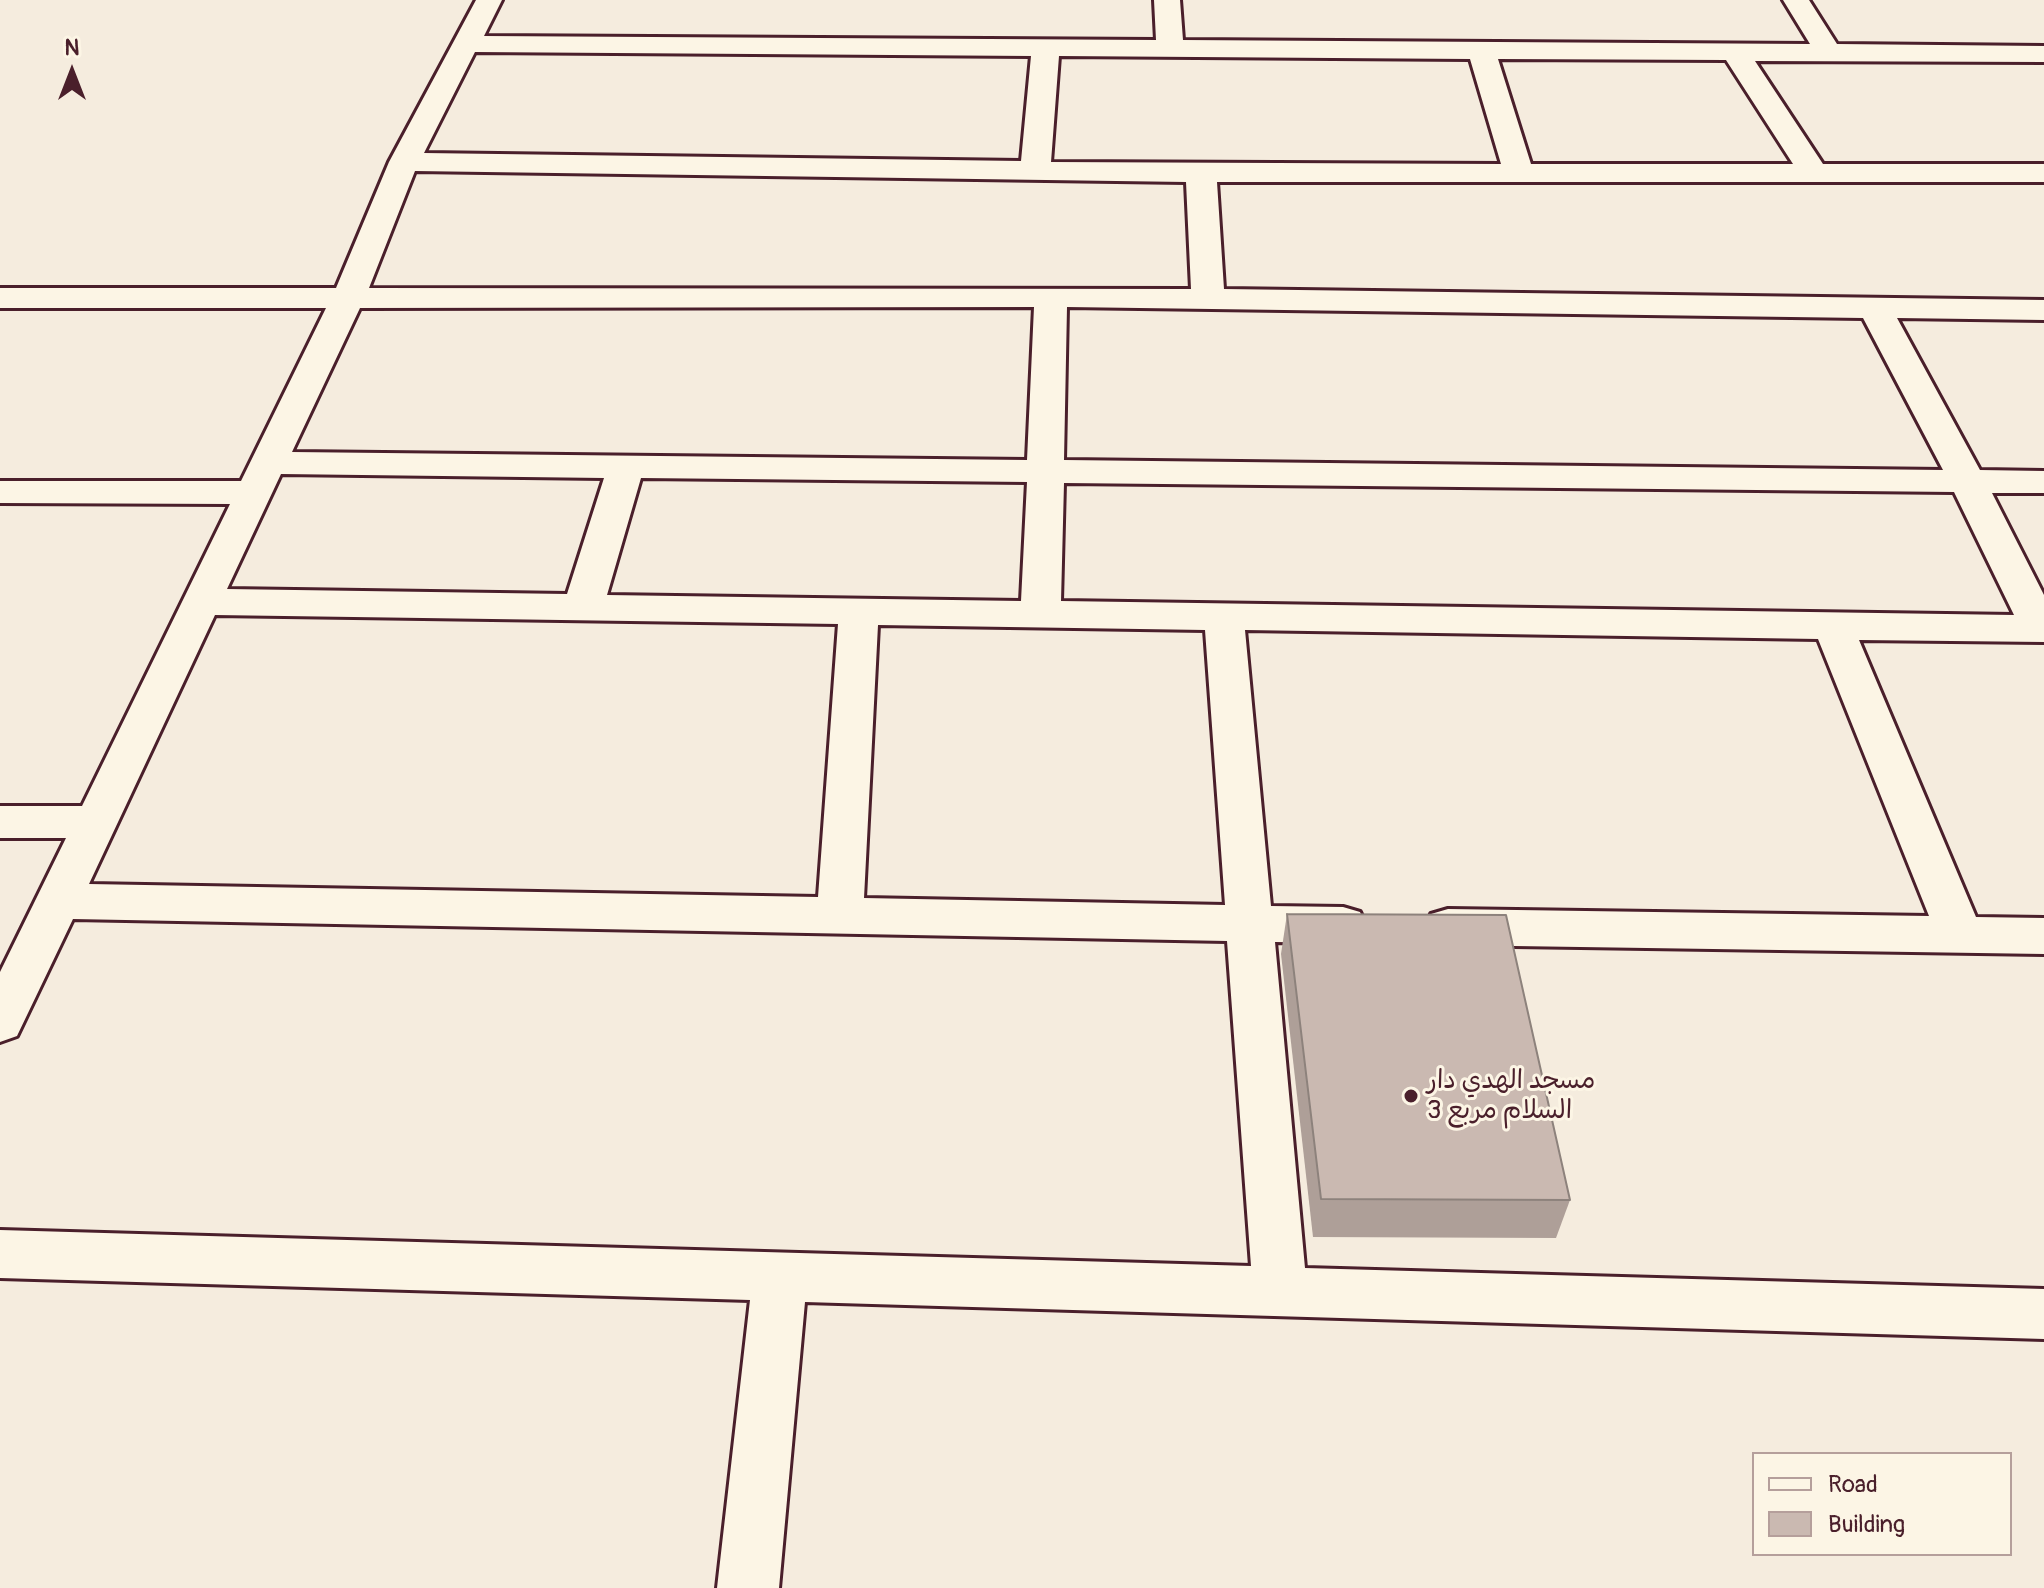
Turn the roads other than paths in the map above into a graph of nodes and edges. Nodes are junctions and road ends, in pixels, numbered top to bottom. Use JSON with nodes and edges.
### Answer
{"nodes":[{"id":1,"x":489,"y":0,"type":"edge"},
{"id":2,"x":1167,"y":0,"type":"edge"},
{"id":3,"x":1796,"y":0,"type":"edge"},
{"id":4,"x":466,"y":44,"type":"junction"},
{"id":5,"x":1170,"y":47,"type":"junction"},
{"id":6,"x":1046,"y":48,"type":"junction"},
{"id":7,"x":1481,"y":50,"type":"junction"},
{"id":8,"x":1735,"y":52,"type":"junction"},
{"id":9,"x":1829,"y":53,"type":"junction"},
{"id":10,"x":2044,"y":54,"type":"edge"},
{"id":11,"x":404,"y":162,"type":"junction"},
{"id":12,"x":1035,"y":171,"type":"junction"},
{"id":13,"x":1813,"y":172,"type":"junction"},
{"id":14,"x":1201,"y":173,"type":"junction"},
{"id":15,"x":1519,"y":173,"type":"junction"},
{"id":16,"x":2044,"y":173,"type":"edge"},
{"id":17,"x":349,"y":295,"type":"junction"},
{"id":18,"x":1051,"y":297,"type":"junction"},
{"id":19,"x":0,"y":298,"type":"edge"},
{"id":20,"x":1208,"y":298,"type":"junction"},
{"id":21,"x":1875,"y":308,"type":"junction"},
{"id":22,"x":2044,"y":310,"type":"edge"},
{"id":23,"x":626,"y":467,"type":"junction"},
{"id":24,"x":1044,"y":472,"type":"junction"},
{"id":25,"x":261,"y":478,"type":"junction"},
{"id":26,"x":1968,"y":482,"type":"junction"},
{"id":27,"x":2044,"y":482,"type":"edge"},
{"id":28,"x":0,"y":492,"type":"edge"},
{"id":29,"x":203,"y":602,"type":"junction"},
{"id":30,"x":583,"y":607,"type":"junction"},
{"id":31,"x":859,"y":611,"type":"junction"},
{"id":32,"x":1041,"y":613,"type":"junction"},
{"id":33,"x":1224,"y":615,"type":"junction"},
{"id":34,"x":1833,"y":626,"type":"junction"},
{"id":35,"x":2042,"y":629,"type":"edge"},
{"id":36,"x":0,"y":822,"type":"edge"},
{"id":37,"x":96,"y":822,"type":"junction"},
{"id":38,"x":840,"y":915,"type":"junction"},
{"id":39,"x":1249,"y":923,"type":"junction"},
{"id":40,"x":33,"y":924,"type":"edge"},
{"id":41,"x":1960,"y":935,"type":"junction"},
{"id":42,"x":2044,"y":936,"type":"edge"},
{"id":43,"x":0,"y":1022,"type":"edge"},
{"id":44,"x":0,"y":1254,"type":"edge"},
{"id":45,"x":780,"y":1279,"type":"junction"},
{"id":46,"x":1280,"y":1294,"type":"junction"},
{"id":47,"x":2044,"y":1314,"type":"edge"},
{"id":48,"x":748,"y":1588,"type":"edge"}],
"edges":[{"from":1,"to":4,"type":"street"},
{"from":2,"to":5,"type":"street"},
{"from":3,"to":9,"type":"street"},
{"from":4,"to":6,"type":"street"},
{"from":4,"to":11,"type":"street"},
{"from":5,"to":6,"type":"street"},
{"from":5,"to":7,"type":"street"},
{"from":6,"to":12,"type":"street"},
{"from":7,"to":8,"type":"street"},
{"from":7,"to":15,"type":"street"},
{"from":8,"to":9,"type":"street"},
{"from":8,"to":13,"type":"street"},
{"from":9,"to":10,"type":"street"},
{"from":11,"to":12,"type":"street"},
{"from":11,"to":17,"type":"street"},
{"from":12,"to":14,"type":"street"},
{"from":13,"to":15,"type":"street"},
{"from":13,"to":16,"type":"street"},
{"from":14,"to":15,"type":"street"},
{"from":14,"to":20,"type":"street"},
{"from":17,"to":18,"type":"street"},
{"from":17,"to":19,"type":"street"},
{"from":17,"to":25,"type":"street"},
{"from":18,"to":20,"type":"street"},
{"from":18,"to":24,"type":"street"},
{"from":20,"to":21,"type":"street"},
{"from":21,"to":22,"type":"street"},
{"from":21,"to":26,"type":"street"},
{"from":23,"to":24,"type":"street"},
{"from":23,"to":25,"type":"street"},
{"from":23,"to":30,"type":"street"},
{"from":24,"to":26,"type":"street"},
{"from":24,"to":32,"type":"street"},
{"from":25,"to":28,"type":"street"},
{"from":25,"to":29,"type":"street"},
{"from":26,"to":27,"type":"street"},
{"from":26,"to":35,"type":"street"},
{"from":29,"to":30,"type":"street"},
{"from":29,"to":37,"type":"street"},
{"from":30,"to":31,"type":"street"},
{"from":31,"to":32,"type":"street"},
{"from":31,"to":38,"type":"street"},
{"from":32,"to":33,"type":"street"},
{"from":33,"to":34,"type":"street"},
{"from":33,"to":39,"type":"street"},
{"from":34,"to":35,"type":"street"},
{"from":34,"to":41,"type":"street"},
{"from":36,"to":37,"type":"street"},
{"from":37,"to":40,"type":"street"},
{"from":38,"to":39,"type":"street"},
{"from":38,"to":40,"type":"street"},
{"from":39,"to":41,"type":"street"},
{"from":39,"to":46,"type":"street"},
{"from":40,"to":43,"type":"street"},
{"from":41,"to":42,"type":"street"},
{"from":44,"to":45,"type":"street"},
{"from":45,"to":46,"type":"street"},
{"from":45,"to":48,"type":"street"},
{"from":46,"to":47,"type":"street"}]}
